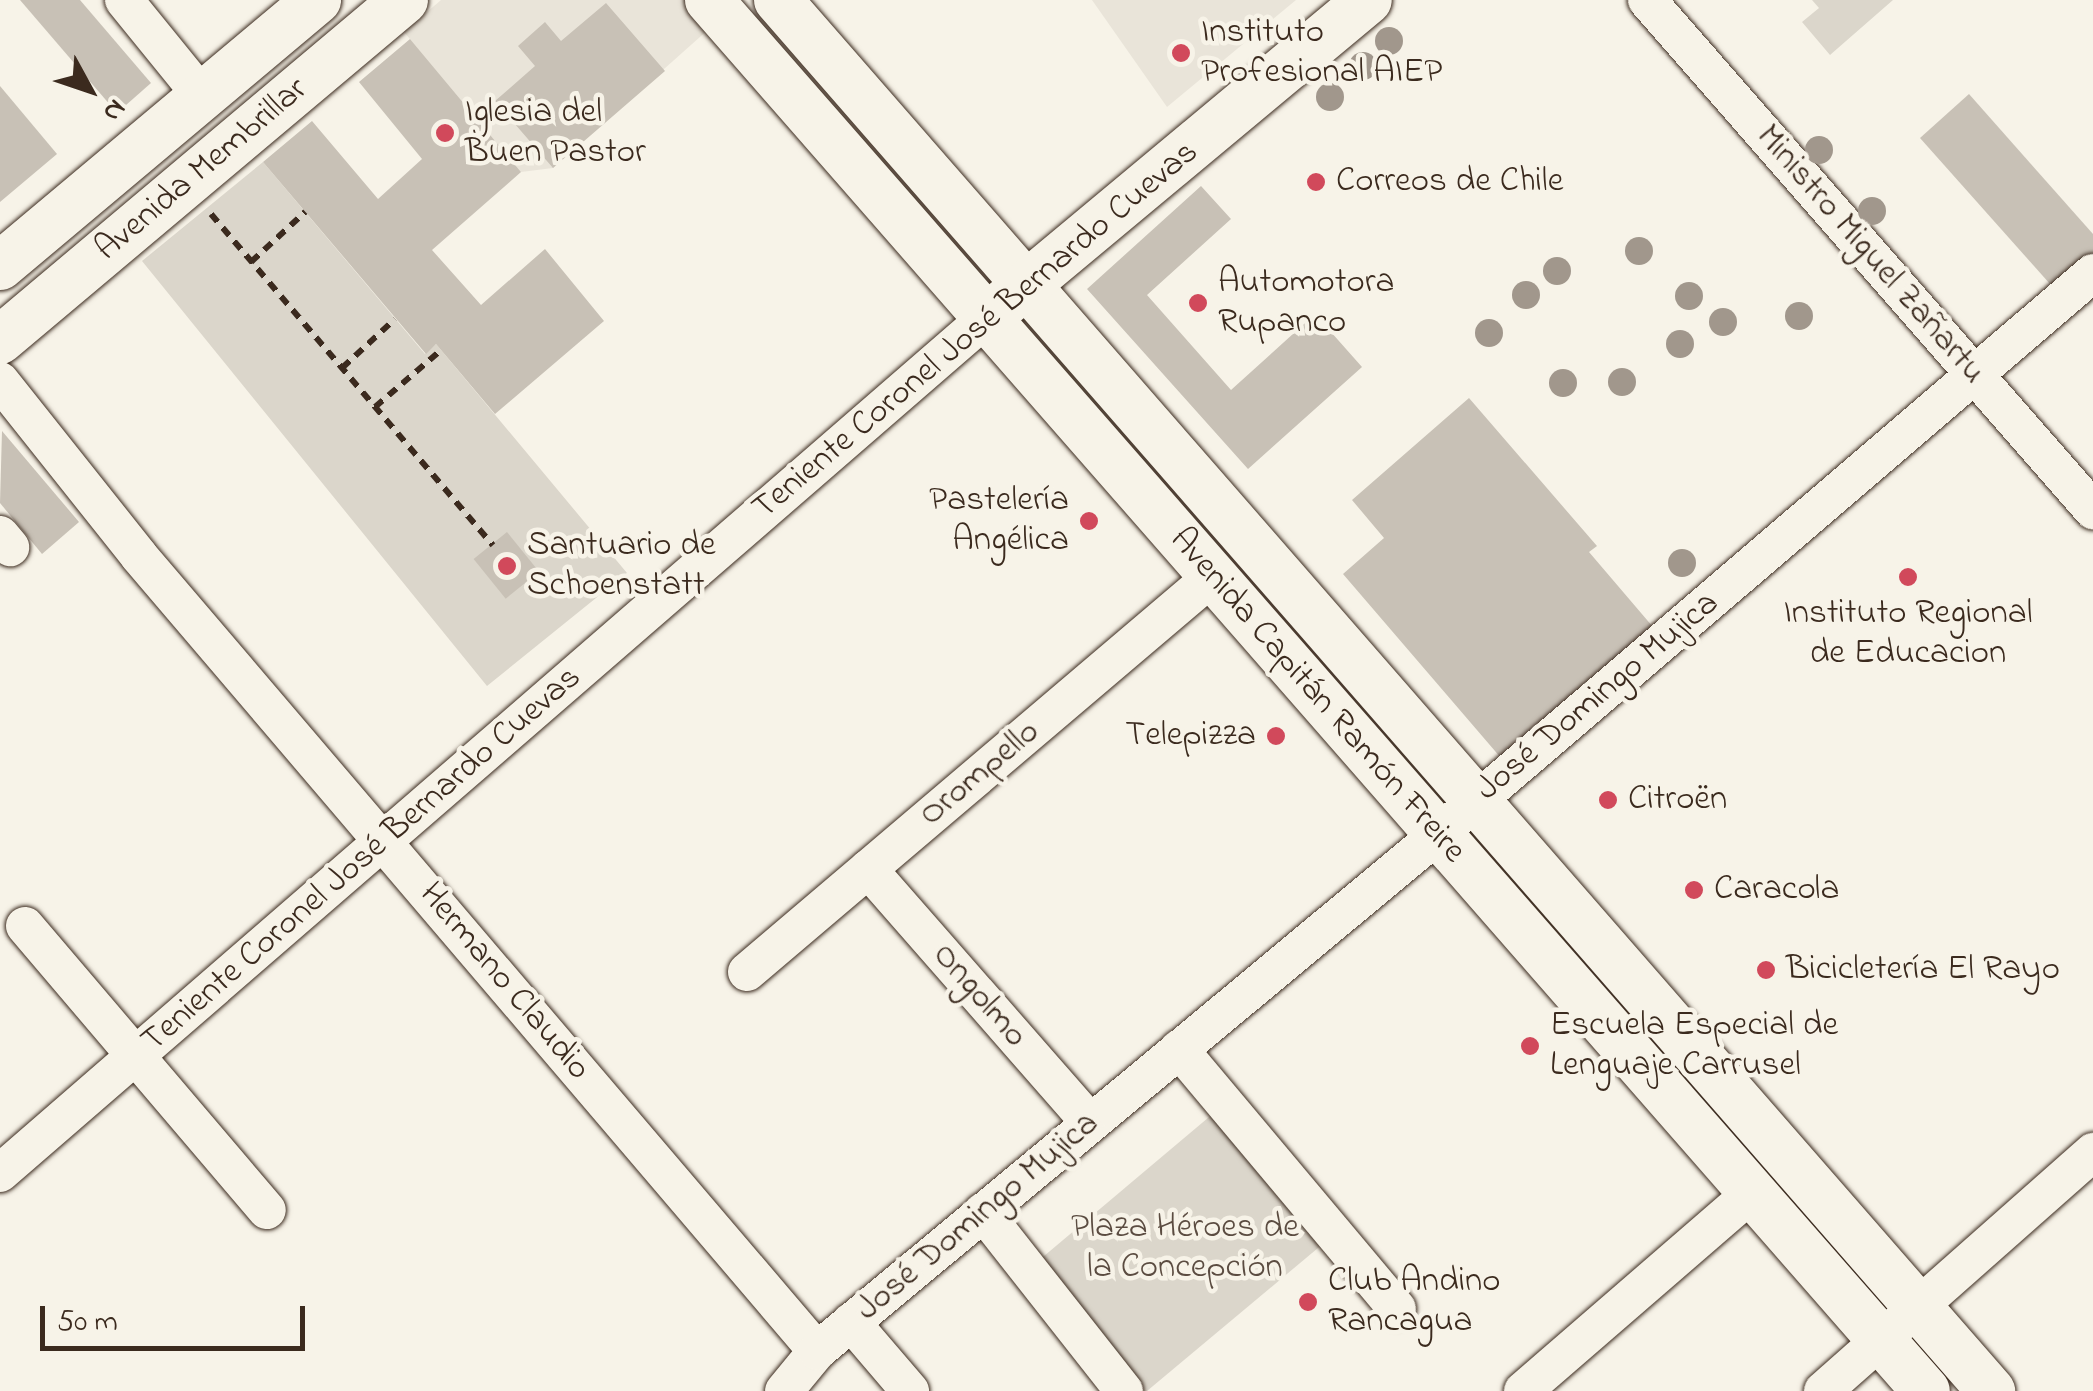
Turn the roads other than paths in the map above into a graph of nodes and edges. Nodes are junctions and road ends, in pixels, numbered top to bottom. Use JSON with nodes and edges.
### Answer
{"nodes":[{"id":1,"x":404,"y":0,"type":"edge"},
{"id":2,"x":709,"y":0,"type":"edge"},
{"id":3,"x":778,"y":0,"type":"edge"},
{"id":4,"x":1368,"y":0,"type":"edge"},
{"id":5,"x":1647,"y":0,"type":"edge"},
{"id":6,"x":134,"y":3,"type":"edge"},
{"id":7,"x":304,"y":5,"type":"edge"},
{"id":8,"x":202,"y":96,"type":"junction"},
{"id":9,"x":0,"y":266,"type":"edge"},
{"id":10,"x":2093,"y":274,"type":"edge"},
{"id":11,"x":1026,"y":284,"type":"junction"},
{"id":12,"x":984,"y":320,"type":"junction"},
{"id":13,"x":0,"y":340,"type":"edge"},
{"id":14,"x":1975,"y":374,"type":"junction"},
{"id":15,"x":0,"y":381,"type":"edge"},
{"id":16,"x":2093,"y":510,"type":"edge"},
{"id":17,"x":1212,"y":577,"type":"junction"},
{"id":18,"x":1479,"y":798,"type":"junction"},
{"id":19,"x":1438,"y":832,"type":"junction"},
{"id":20,"x":386,"y":845,"type":"junction"},
{"id":21,"x":868,"y":869,"type":"junction"},
{"id":22,"x":26,"y":926,"type":"dead end"},
{"id":23,"x":747,"y":972,"type":"dead end"},
{"id":24,"x":1179,"y":1049,"type":"junction"},
{"id":25,"x":132,"y":1058,"type":"junction"},
{"id":26,"x":1090,"y":1123,"type":"junction"},
{"id":27,"x":2093,"y":1152,"type":"edge"},
{"id":28,"x":0,"y":1173,"type":"edge"},
{"id":29,"x":1752,"y":1192,"type":"junction"},
{"id":30,"x":267,"y":1210,"type":"dead end"},
{"id":31,"x":983,"y":1212,"type":"junction"},
{"id":32,"x":1918,"y":1308,"type":"junction"},
{"id":33,"x":1397,"y":1309,"type":"dead end"},
{"id":34,"x":851,"y":1322,"type":"junction"},
{"id":35,"x":1881,"y":1339,"type":"junction"},
{"id":36,"x":817,"y":1351,"type":"junction"},
{"id":37,"x":784,"y":1391,"type":"edge"},
{"id":38,"x":910,"y":1391,"type":"edge"},
{"id":39,"x":1124,"y":1391,"type":"edge"},
{"id":40,"x":1522,"y":1391,"type":"edge"},
{"id":41,"x":1823,"y":1391,"type":"edge"},
{"id":42,"x":1926,"y":1391,"type":"edge"},
{"id":43,"x":1991,"y":1391,"type":"edge"}],
"edges":[{"from":1,"to":13,"type":"main road","name":"Avenida Membrillar"},
{"from":2,"to":12,"type":"main road","name":"Avenida Capitán Ramón Freire"},
{"from":3,"to":11,"type":"main road","name":"Avenida Capitán Ramón Freire"},
{"from":4,"to":11,"type":"main road","name":"Teniente Coronel José Bernardo Cuevas"},
{"from":5,"to":14,"type":"street","name":"Ministro Miguel Zañartu"},
{"from":6,"to":8,"type":"street"},
{"from":7,"to":8,"type":"main road","name":"Avenida Membrillar"},
{"from":8,"to":9,"type":"main road","name":"Avenida Membrillar"},
{"from":10,"to":14,"type":"street","name":"José Domingo Mujica"},
{"from":11,"to":12,"type":"main road","name":"Teniente Coronel José Bernardo Cuevas"},
{"from":11,"to":18,"type":"main road","name":"Avenida Capitán Ramón Freire"},
{"from":12,"to":17,"type":"main road","name":"Avenida Capitán Ramón Freire"},
{"from":12,"to":20,"type":"street","name":"Teniente Coronel José Bernardo Cuevas"},
{"from":14,"to":16,"type":"street","name":"Ministro Miguel Zañartu"},
{"from":14,"to":18,"type":"street","name":"José Domingo Mujica"},
{"from":15,"to":20,"type":"street","name":"Hermano Claudio"},
{"from":17,"to":19,"type":"main road","name":"Avenida Capitán Ramón Freire"},
{"from":17,"to":21,"type":"street","name":"Orompello"},
{"from":18,"to":19,"type":"street","name":"José Domingo Mujica"},
{"from":18,"to":32,"type":"main road","name":"Avenida Capitán Ramón Freire"},
{"from":19,"to":24,"type":"street","name":"José Domingo Mujica"},
{"from":19,"to":29,"type":"main road","name":"Avenida Capitán Ramón Freire"},
{"from":20,"to":25,"type":"street","name":"Teniente Coronel José Bernardo Cuevas"},
{"from":20,"to":36,"type":"street","name":"Hermano Claudio"},
{"from":21,"to":23,"type":"street","name":"Orompello"},
{"from":21,"to":26,"type":"street","name":"Ongolmo"},
{"from":22,"to":25,"type":"street","name":"Teniente Coronel José Bernardo Cuevas"},
{"from":24,"to":26,"type":"street","name":"José Domingo Mujica"},
{"from":24,"to":33,"type":"street"},
{"from":25,"to":28,"type":"street","name":"Teniente Coronel José Bernardo Cuevas"},
{"from":25,"to":30,"type":"street","name":"Teniente Coronel José Bernardo Cuevas"},
{"from":26,"to":31,"type":"street","name":"José Domingo Mujica"},
{"from":27,"to":32,"type":"street"},
{"from":29,"to":35,"type":"main road","name":"Avenida Capitán Ramón Freire"},
{"from":29,"to":40,"type":"street"},
{"from":31,"to":34,"type":"street","name":"José Domingo Mujica"},
{"from":31,"to":39,"type":"street"},
{"from":32,"to":35,"type":"street"},
{"from":32,"to":43,"type":"main road","name":"Avenida Capitán Ramón Freire"},
{"from":34,"to":36,"type":"street","name":"José Domingo Mujica"},
{"from":34,"to":38,"type":"street"},
{"from":35,"to":41,"type":"street"},
{"from":35,"to":42,"type":"main road","name":"Avenida Capitán Ramón Freire"},
{"from":36,"to":37,"type":"street","name":"José Domingo Mujica"}]}
